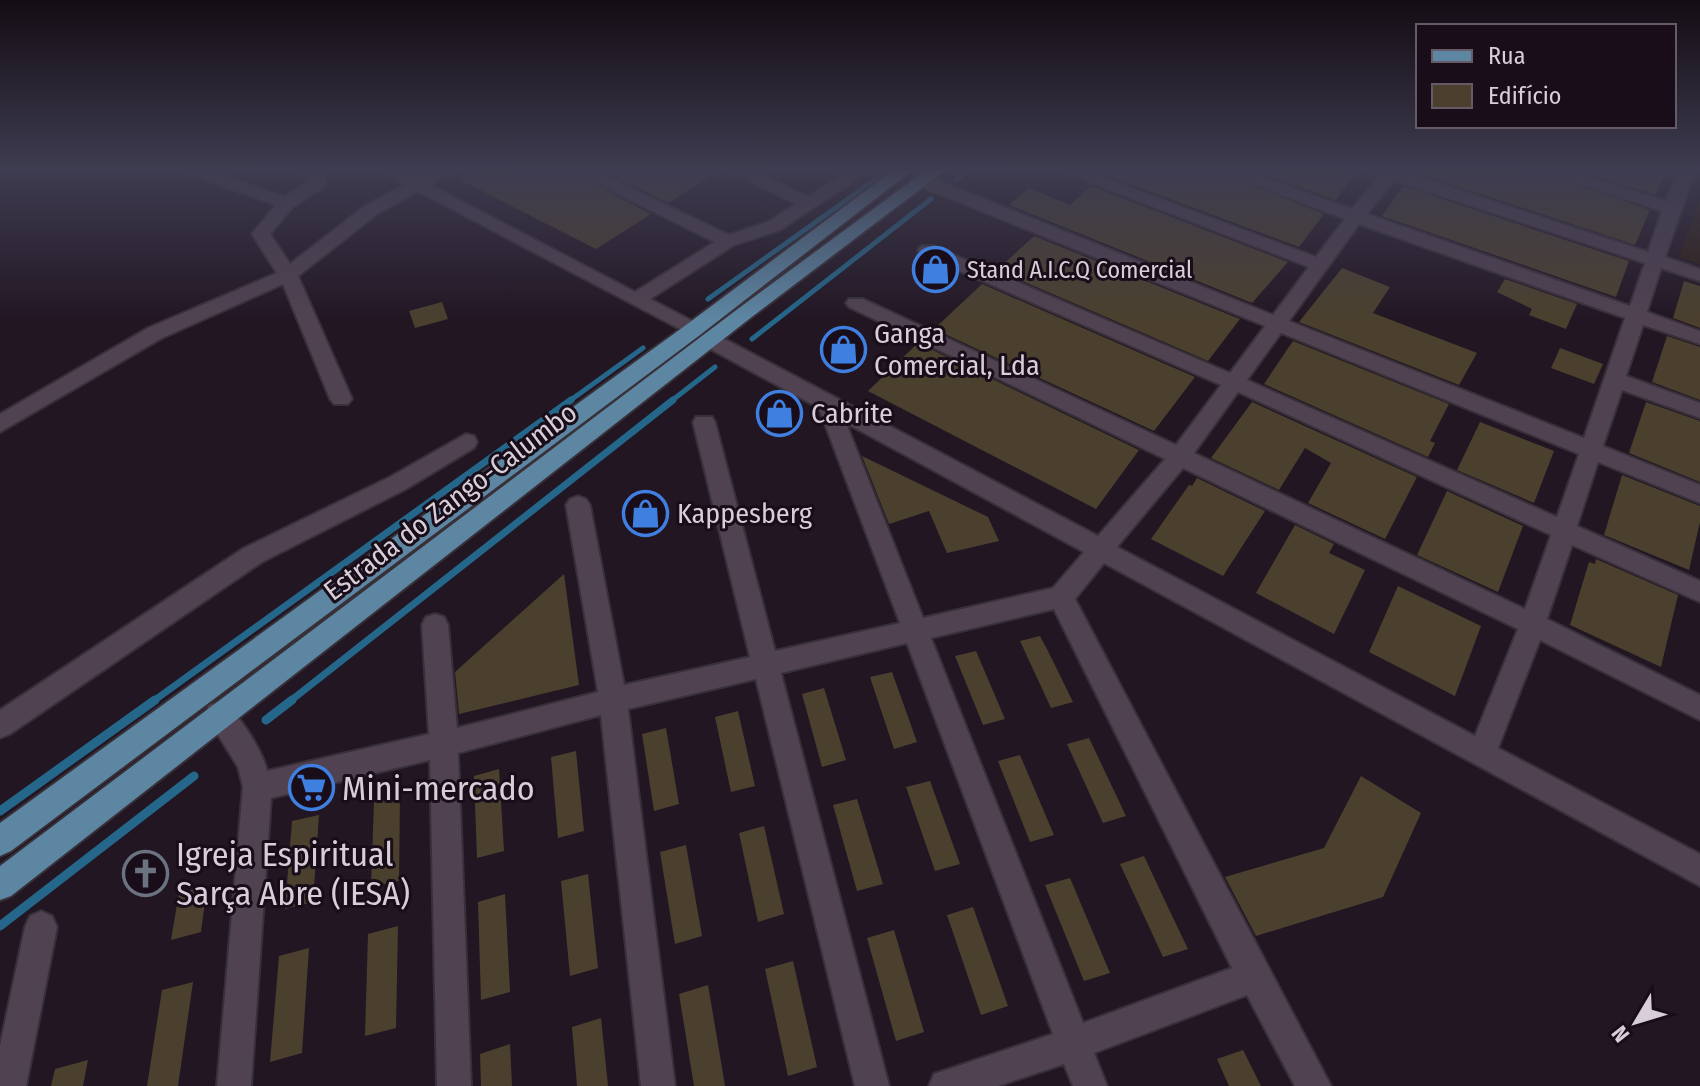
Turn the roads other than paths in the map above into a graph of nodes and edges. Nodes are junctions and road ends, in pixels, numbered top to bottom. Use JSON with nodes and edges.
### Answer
{"nodes":[{"id":1,"x":274,"y":219,"type":"edge"},
{"id":2,"x":360,"y":219,"type":"edge"},
{"id":3,"x":482,"y":219,"type":"edge"},
{"id":4,"x":681,"y":219,"type":"edge"},
{"id":5,"x":786,"y":219,"type":"edge"},
{"id":6,"x":852,"y":219,"type":"edge"},
{"id":7,"x":1028,"y":219,"type":"edge"},
{"id":8,"x":1197,"y":219,"type":"edge"},
{"id":9,"x":1354,"y":219,"type":"edge"},
{"id":10,"x":1364,"y":219,"type":"edge"},
{"id":11,"x":1531,"y":219,"type":"edge"},
{"id":12,"x":1669,"y":219,"type":"edge"},
{"id":13,"x":728,"y":241,"type":"junction"},
{"id":14,"x":927,"y":250,"type":"dead end"},
{"id":15,"x":1657,"y":261,"type":"junction"},
{"id":16,"x":1321,"y":265,"type":"junction"},
{"id":17,"x":288,"y":275,"type":"junction"},
{"id":18,"x":1700,"y":275,"type":"edge"},
{"id":19,"x":636,"y":300,"type":"junction"},
{"id":20,"x":856,"y":303,"type":"dead end"},
{"id":21,"x":1638,"y":316,"type":"junction"},
{"id":22,"x":1279,"y":324,"type":"junction"},
{"id":23,"x":702,"y":335,"type":"junction"},
{"id":24,"x":1700,"y":338,"type":"edge"},
{"id":25,"x":1614,"y":379,"type":"junction"},
{"id":26,"x":1233,"y":382,"type":"junction"},
{"id":27,"x":341,"y":399,"type":"dead end"},
{"id":28,"x":828,"y":403,"type":"junction"},
{"id":29,"x":1700,"y":411,"type":"edge"},
{"id":30,"x":704,"y":422,"type":"dead end"},
{"id":31,"x":0,"y":424,"type":"edge"},
{"id":32,"x":466,"y":442,"type":"dead end"},
{"id":33,"x":1590,"y":450,"type":"junction"},
{"id":34,"x":1179,"y":457,"type":"junction"},
{"id":35,"x":1700,"y":494,"type":"edge"},
{"id":36,"x":578,"y":505,"type":"dead end"},
{"id":37,"x":1563,"y":530,"type":"junction"},
{"id":38,"x":1102,"y":549,"type":"junction"},
{"id":39,"x":1700,"y":592,"type":"edge"},
{"id":40,"x":1061,"y":597,"type":"junction"},
{"id":41,"x":1533,"y":624,"type":"junction"},
{"id":42,"x":435,"y":625,"type":"dead end"},
{"id":43,"x":914,"y":631,"type":"junction"},
{"id":44,"x":764,"y":665,"type":"junction"},
{"id":45,"x":613,"y":700,"type":"junction"},
{"id":46,"x":1700,"y":708,"type":"edge"},
{"id":47,"x":219,"y":714,"type":"junction"},
{"id":48,"x":0,"y":725,"type":"edge"},
{"id":49,"x":444,"y":744,"type":"junction"},
{"id":50,"x":1482,"y":753,"type":"junction"},
{"id":51,"x":257,"y":787,"type":"junction"},
{"id":52,"x":0,"y":841,"type":"edge"},
{"id":53,"x":1700,"y":871,"type":"edge"},
{"id":54,"x":0,"y":885,"type":"edge"},
{"id":55,"x":41,"y":927,"type":"dead end"},
{"id":56,"x":1254,"y":976,"type":"junction"},
{"id":57,"x":1073,"y":1044,"type":"junction"},
{"id":58,"x":9,"y":1086,"type":"edge"},
{"id":59,"x":234,"y":1086,"type":"edge"},
{"id":60,"x":454,"y":1086,"type":"edge"},
{"id":61,"x":658,"y":1086,"type":"edge"},
{"id":62,"x":872,"y":1086,"type":"edge"},
{"id":63,"x":946,"y":1086,"type":"edge"},
{"id":64,"x":1090,"y":1086,"type":"edge"},
{"id":65,"x":1314,"y":1086,"type":"edge"}],
"edges":[{"from":1,"to":17,"type":"street"},
{"from":2,"to":17,"type":"street"},
{"from":3,"to":19,"type":"street"},
{"from":4,"to":13,"type":"street"},
{"from":5,"to":13,"type":"street"},
{"from":6,"to":23,"type":"main road","name":"Estrada do Zango-Calumbo"},
{"from":7,"to":22,"type":"street"},
{"from":8,"to":16,"type":"street"},
{"from":9,"to":16,"type":"street"},
{"from":10,"to":21,"type":"street"},
{"from":11,"to":15,"type":"street"},
{"from":12,"to":15,"type":"street"},
{"from":13,"to":19,"type":"street"},
{"from":14,"to":26,"type":"street"},
{"from":15,"to":18,"type":"street"},
{"from":15,"to":21,"type":"street"},
{"from":16,"to":22,"type":"street"},
{"from":17,"to":27,"type":"street"},
{"from":17,"to":31,"type":"street"},
{"from":19,"to":23,"type":"street"},
{"from":20,"to":34,"type":"street"},
{"from":21,"to":24,"type":"street"},
{"from":21,"to":25,"type":"street"},
{"from":22,"to":26,"type":"street"},
{"from":22,"to":33,"type":"street"},
{"from":23,"to":28,"type":"street"},
{"from":23,"to":47,"type":"main road","name":"Estrada do Zango-Calumbo"},
{"from":23,"to":52,"type":"main road","name":"Estrada do Zango-Calumbo"},
{"from":25,"to":29,"type":"street"},
{"from":25,"to":33,"type":"street"},
{"from":26,"to":34,"type":"street"},
{"from":26,"to":37,"type":"street"},
{"from":28,"to":38,"type":"street"},
{"from":28,"to":43,"type":"street"},
{"from":30,"to":44,"type":"street"},
{"from":32,"to":48,"type":"street"},
{"from":33,"to":35,"type":"street"},
{"from":33,"to":37,"type":"street"},
{"from":34,"to":38,"type":"street"},
{"from":34,"to":41,"type":"street"},
{"from":36,"to":45,"type":"street"},
{"from":37,"to":39,"type":"street"},
{"from":37,"to":41,"type":"street"},
{"from":38,"to":40,"type":"street"},
{"from":38,"to":50,"type":"street"},
{"from":40,"to":43,"type":"street"},
{"from":40,"to":56,"type":"street"},
{"from":41,"to":46,"type":"street"},
{"from":41,"to":50,"type":"street"},
{"from":42,"to":49,"type":"street"},
{"from":43,"to":44,"type":"street"},
{"from":43,"to":57,"type":"street"},
{"from":44,"to":45,"type":"street"},
{"from":44,"to":62,"type":"street"},
{"from":45,"to":49,"type":"street"},
{"from":45,"to":61,"type":"street"},
{"from":47,"to":51,"type":"street"},
{"from":47,"to":54,"type":"main road","name":"Estrada do Zango-Calumbo"},
{"from":49,"to":51,"type":"street"},
{"from":49,"to":60,"type":"street"},
{"from":50,"to":53,"type":"street"},
{"from":51,"to":59,"type":"street"},
{"from":55,"to":58,"type":"street"},
{"from":56,"to":57,"type":"street"},
{"from":56,"to":65,"type":"street"},
{"from":57,"to":63,"type":"street"},
{"from":57,"to":64,"type":"street"}]}
